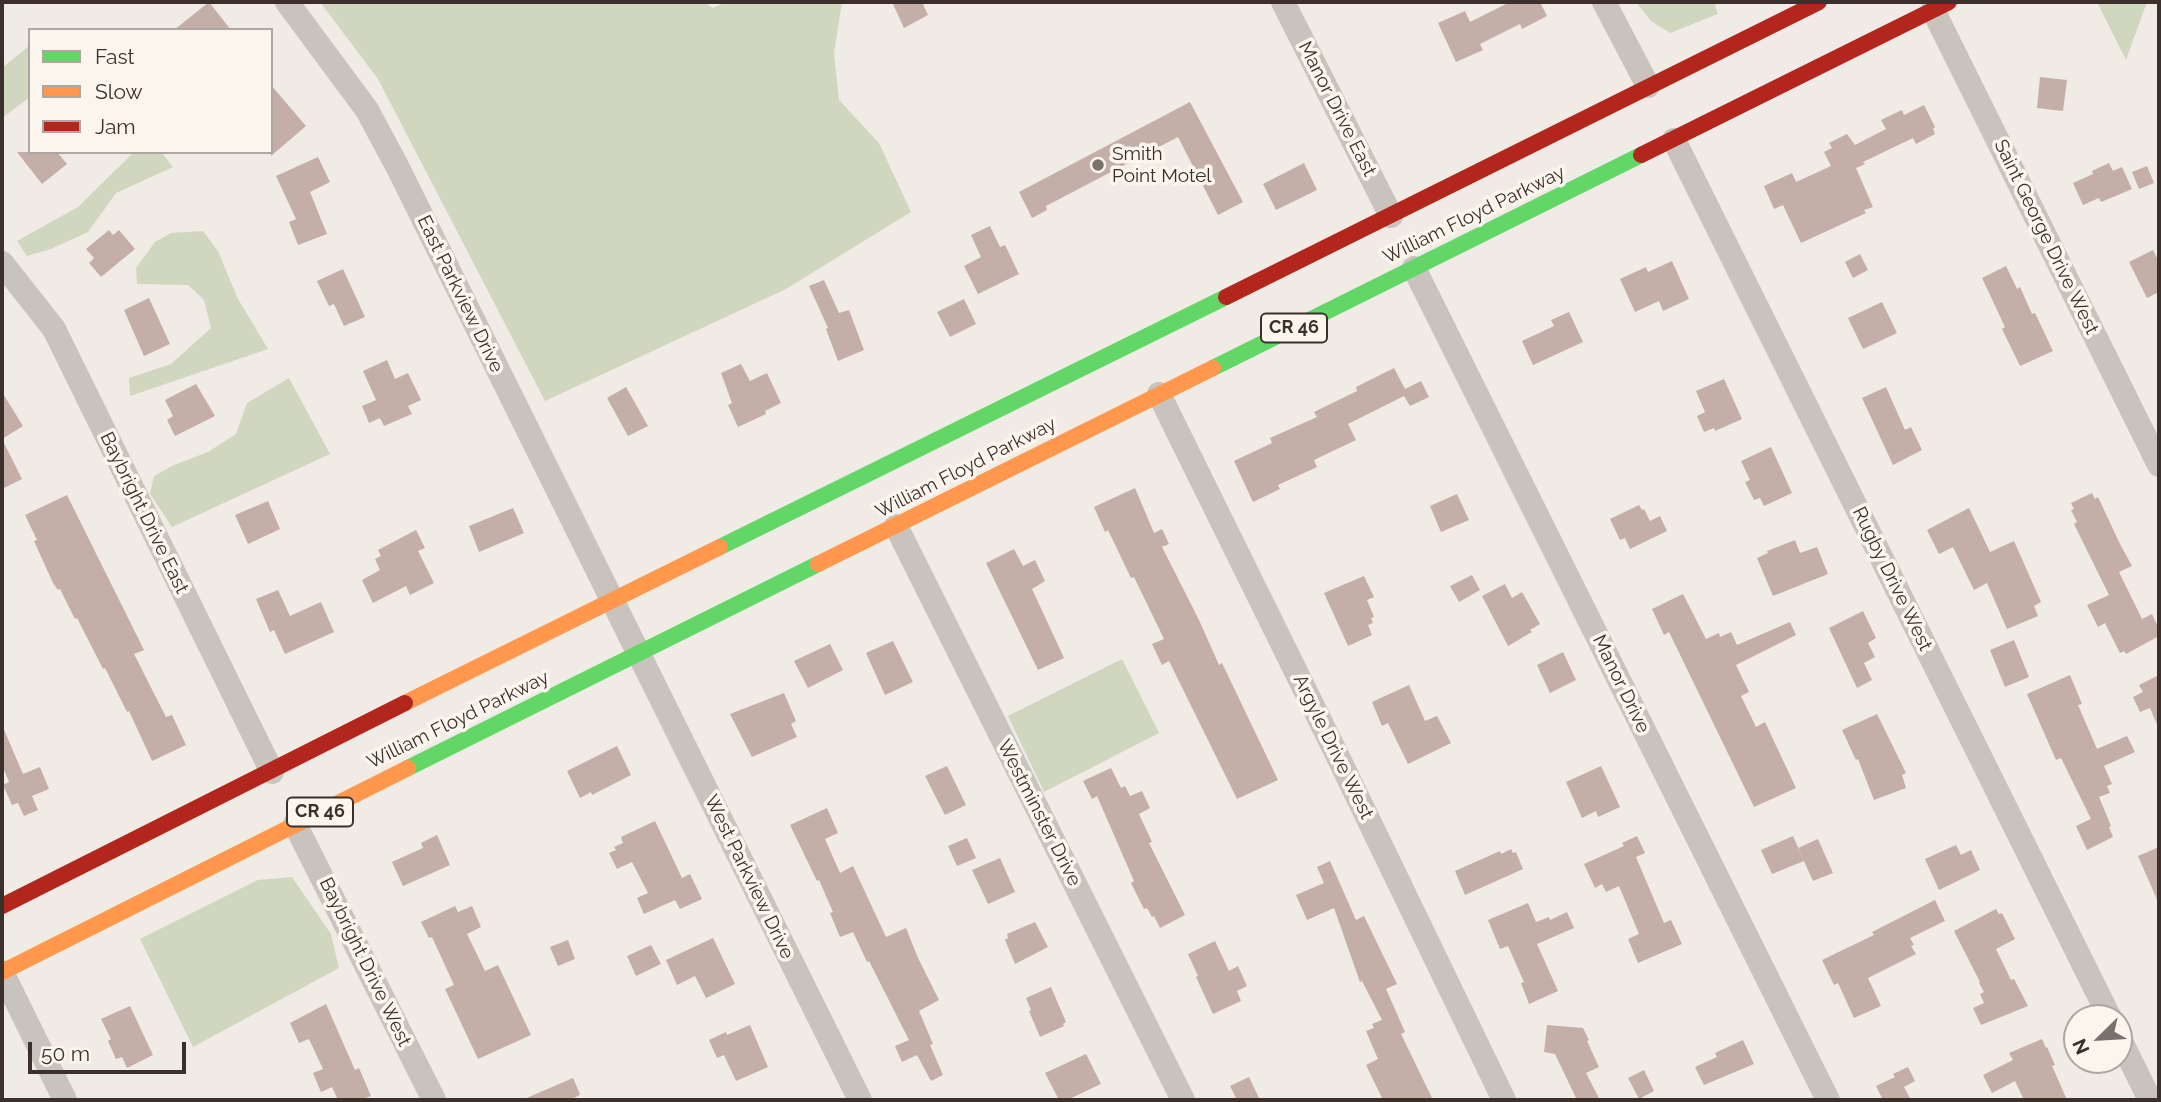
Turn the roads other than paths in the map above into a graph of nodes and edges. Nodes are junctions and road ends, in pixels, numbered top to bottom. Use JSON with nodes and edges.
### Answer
{"nodes":[{"id":1,"x":287,"y":2,"type":"edge"},
{"id":2,"x":1283,"y":2,"type":"edge"},
{"id":3,"x":1604,"y":2,"type":"edge"},
{"id":4,"x":1819,"y":2,"type":"edge"},
{"id":5,"x":1941,"y":6,"type":"edge"},
{"id":6,"x":1648,"y":86,"type":"junction"},
{"id":7,"x":1674,"y":140,"type":"junction"},
{"id":8,"x":1391,"y":216,"type":"junction"},
{"id":9,"x":2,"y":263,"type":"edge"},
{"id":10,"x":1414,"y":268,"type":"junction"},
{"id":11,"x":1159,"y":394,"type":"junction"},
{"id":12,"x":2159,"y":465,"type":"edge"},
{"id":13,"x":896,"y":526,"type":"junction"},
{"id":14,"x":612,"y":600,"type":"junction"},
{"id":15,"x":638,"y":653,"type":"junction"},
{"id":16,"x":272,"y":772,"type":"junction"},
{"id":17,"x":295,"y":824,"type":"junction"},
{"id":18,"x":2,"y":906,"type":"edge"},
{"id":19,"x":2,"y":972,"type":"edge"},
{"id":20,"x":2103,"y":1004,"type":"edge"},
{"id":21,"x":2133,"y":1065,"type":"edge"},
{"id":22,"x":65,"y":1100,"type":"edge"},
{"id":23,"x":434,"y":1100,"type":"edge"},
{"id":24,"x":860,"y":1100,"type":"edge"},
{"id":25,"x":1183,"y":1100,"type":"edge"},
{"id":26,"x":1504,"y":1100,"type":"edge"},
{"id":27,"x":1828,"y":1100,"type":"edge"},
{"id":28,"x":2150,"y":1100,"type":"edge"}],
"edges":[{"from":1,"to":14,"type":"street","name":"East Parkview Drive"},
{"from":2,"to":8,"type":"street","name":"Manor Drive East"},
{"from":3,"to":6,"type":"street"},
{"from":4,"to":6,"type":"highway","name":"William Floyd Parkway"},
{"from":5,"to":7,"type":"highway","name":"William Floyd Parkway","number":"CR 46"},
{"from":5,"to":12,"type":"street","name":"Saint George Drive West"},
{"from":6,"to":8,"type":"highway","name":"William Floyd Parkway"},
{"from":7,"to":10,"type":"highway","name":"William Floyd Parkway","number":"CR 46"},
{"from":7,"to":20,"type":"street","name":"Rugby Drive West"},
{"from":8,"to":14,"type":"highway","name":"William Floyd Parkway"},
{"from":9,"to":16,"type":"street","name":"Baybright Drive East"},
{"from":10,"to":11,"type":"highway","name":"William Floyd Parkway","number":"CR 46"},
{"from":10,"to":27,"type":"street","name":"Manor Drive"},
{"from":11,"to":13,"type":"highway","name":"William Floyd Parkway","number":"CR 46"},
{"from":11,"to":26,"type":"street","name":"Argyle Drive West"},
{"from":13,"to":15,"type":"highway","name":"William Floyd Parkway","number":"CR 46"},
{"from":13,"to":25,"type":"street","name":"Westminster Drive"},
{"from":14,"to":15,"type":"street","name":"East Parkview Drive"},
{"from":14,"to":16,"type":"highway","name":"William Floyd Parkway"},
{"from":15,"to":17,"type":"highway","name":"William Floyd Parkway","number":"CR 46"},
{"from":15,"to":24,"type":"street","name":"West Parkview Drive"},
{"from":16,"to":18,"type":"highway","name":"William Floyd Parkway"},
{"from":17,"to":19,"type":"highway","name":"William Floyd Parkway","number":"CR 46"},
{"from":17,"to":23,"type":"street","name":"Baybright Drive West"},
{"from":19,"to":22,"type":"street"},
{"from":21,"to":28,"type":"street"}]}
